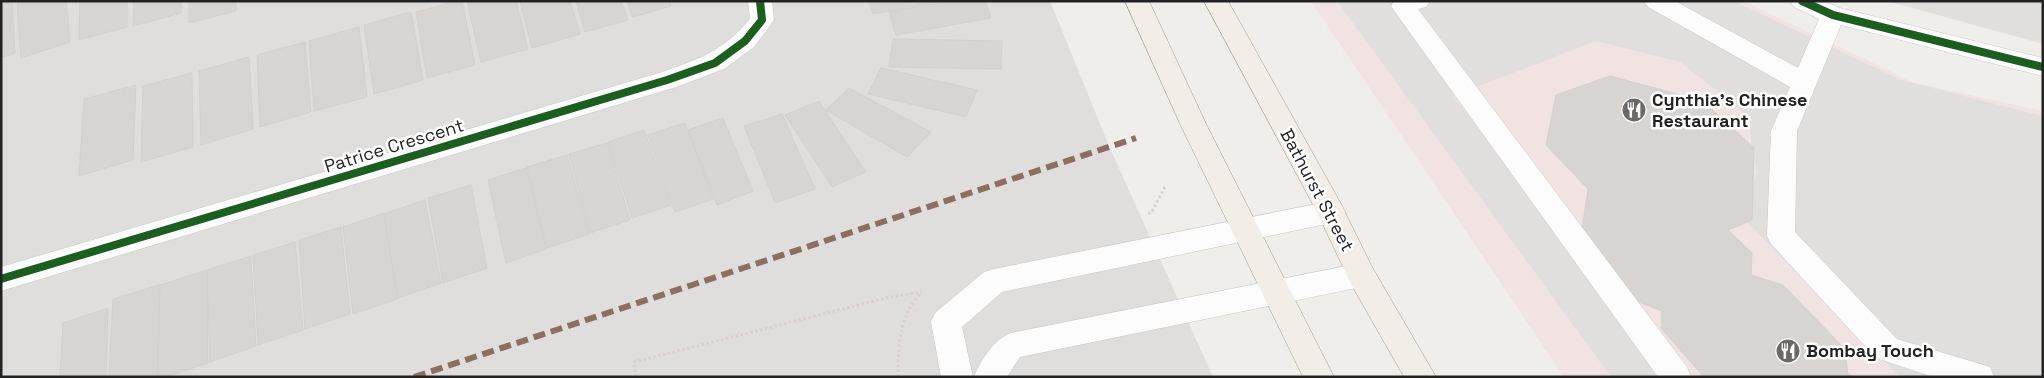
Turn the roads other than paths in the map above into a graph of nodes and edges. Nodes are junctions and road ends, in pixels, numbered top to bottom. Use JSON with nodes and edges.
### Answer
{"nodes":[{"id":1,"x":760,"y":1,"type":"edge"},
{"id":2,"x":1137,"y":1,"type":"edge"},
{"id":3,"x":1216,"y":1,"type":"edge"},
{"id":4,"x":1418,"y":1,"type":"edge"},
{"id":5,"x":1656,"y":1,"type":"edge"},
{"id":6,"x":1802,"y":1,"type":"edge"},
{"id":7,"x":1833,"y":16,"type":"junction"},
{"id":8,"x":2043,"y":67,"type":"edge"},
{"id":9,"x":1804,"y":83,"type":"junction"},
{"id":10,"x":1331,"y":212,"type":"junction"},
{"id":11,"x":1246,"y":228,"type":"junction"},
{"id":12,"x":1361,"y":275,"type":"junction"},
{"id":13,"x":1,"y":279,"type":"edge"},
{"id":14,"x":1276,"y":290,"type":"junction"},
{"id":15,"x":957,"y":377,"type":"edge"},
{"id":16,"x":989,"y":377,"type":"edge"},
{"id":17,"x":1319,"y":377,"type":"edge"},
{"id":18,"x":1421,"y":377,"type":"edge"},
{"id":19,"x":1676,"y":377,"type":"edge"},
{"id":20,"x":1979,"y":377,"type":"edge"}],
"edges":[{"from":1,"to":13,"type":"street","name":"Patrice Crescent"},
{"from":2,"to":11,"type":"main road"},
{"from":3,"to":10,"type":"main road","name":"Bathurst Street"},
{"from":4,"to":19,"type":"street"},
{"from":5,"to":9,"type":"street"},
{"from":6,"to":7,"type":"street"},
{"from":7,"to":8,"type":"street"},
{"from":7,"to":9,"type":"street"},
{"from":9,"to":20,"type":"street"},
{"from":10,"to":11,"type":"street"},
{"from":10,"to":12,"type":"main road","name":"Bathurst Street"},
{"from":11,"to":14,"type":"main road"},
{"from":11,"to":15,"type":"street"},
{"from":12,"to":14,"type":"street"},
{"from":12,"to":18,"type":"main road","name":"Bathurst Street"},
{"from":14,"to":16,"type":"street"},
{"from":14,"to":17,"type":"main road"}]}
